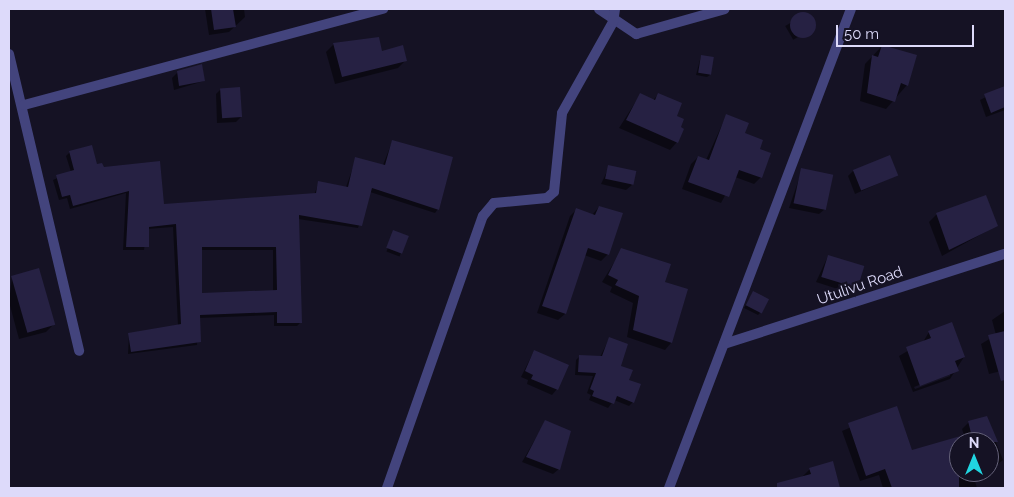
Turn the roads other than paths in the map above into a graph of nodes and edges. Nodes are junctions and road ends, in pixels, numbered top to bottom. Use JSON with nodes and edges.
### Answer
{"nodes":[{"id":1,"x":383,"y":9,"type":"edge"},
{"id":2,"x":599,"y":9,"type":"edge"},
{"id":3,"x":615,"y":9,"type":"edge"},
{"id":4,"x":725,"y":9,"type":"edge"},
{"id":5,"x":851,"y":9,"type":"edge"},
{"id":6,"x":613,"y":22,"type":"junction"},
{"id":7,"x":9,"y":54,"type":"edge"},
{"id":8,"x":24,"y":105,"type":"junction"},
{"id":9,"x":1005,"y":254,"type":"edge"},
{"id":10,"x":724,"y":344,"type":"junction"},
{"id":11,"x":79,"y":351,"type":"dead end"},
{"id":12,"x":387,"y":488,"type":"edge"},
{"id":13,"x":669,"y":488,"type":"edge"}],
"edges":[{"from":1,"to":8,"type":"street"},
{"from":2,"to":6,"type":"street"},
{"from":3,"to":6,"type":"street"},
{"from":4,"to":6,"type":"street"},
{"from":5,"to":10,"type":"street"},
{"from":6,"to":12,"type":"street"},
{"from":7,"to":8,"type":"street"},
{"from":8,"to":11,"type":"street"},
{"from":9,"to":10,"type":"street","name":"Utulivu Road"},
{"from":10,"to":13,"type":"street"}]}
